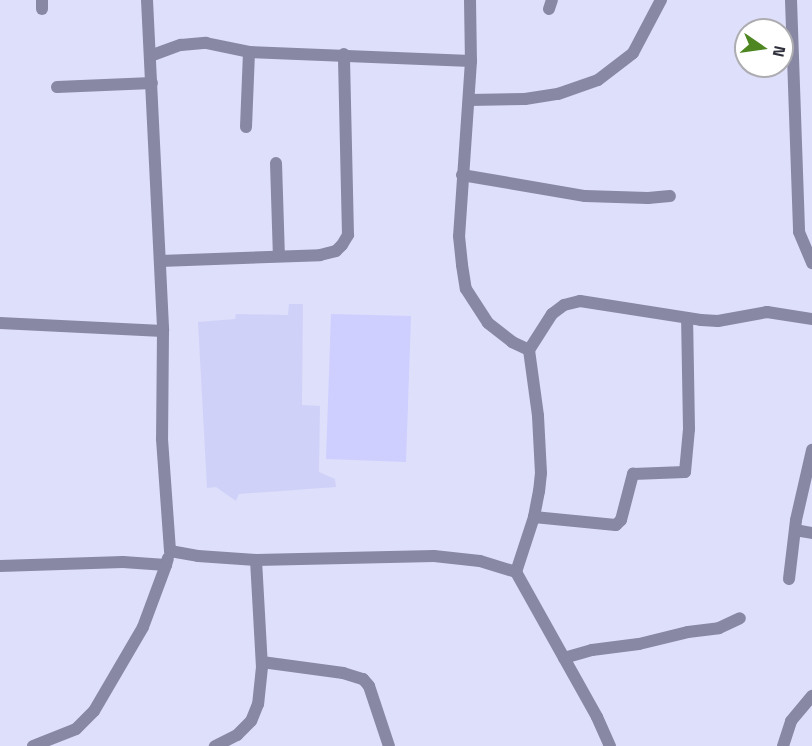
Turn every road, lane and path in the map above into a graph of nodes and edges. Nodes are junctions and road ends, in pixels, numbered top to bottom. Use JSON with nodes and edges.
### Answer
{"nodes":[{"id":1,"x":147,"y":0,"type":"edge"},
{"id":2,"x":470,"y":0,"type":"edge"},
{"id":3,"x":661,"y":0,"type":"edge"},
{"id":4,"x":791,"y":0,"type":"edge"},
{"id":5,"x":249,"y":52,"type":"junction"},
{"id":6,"x":344,"y":54,"type":"junction"},
{"id":7,"x":150,"y":56,"type":"junction"},
{"id":8,"x":471,"y":61,"type":"junction"},
{"id":9,"x":152,"y":82,"type":"junction"},
{"id":10,"x":57,"y":87,"type":"dead end"},
{"id":11,"x":469,"y":100,"type":"junction"},
{"id":12,"x":246,"y":127,"type":"dead end"},
{"id":13,"x":276,"y":163,"type":"dead end"},
{"id":14,"x":462,"y":176,"type":"junction"},
{"id":15,"x":670,"y":196,"type":"dead end"},
{"id":16,"x":279,"y":256,"type":"junction"},
{"id":17,"x":160,"y":261,"type":"junction"},
{"id":18,"x":812,"y":263,"type":"edge"},
{"id":19,"x":687,"y":318,"type":"junction"},
{"id":20,"x":812,"y":319,"type":"edge"},
{"id":21,"x":0,"y":323,"type":"edge"},
{"id":22,"x":163,"y":331,"type":"junction"},
{"id":23,"x":529,"y":350,"type":"junction"},
{"id":24,"x":812,"y":450,"type":"edge"},
{"id":25,"x":534,"y":516,"type":"junction"},
{"id":26,"x":795,"y":530,"type":"junction"},
{"id":27,"x":812,"y":533,"type":"edge"},
{"id":28,"x":170,"y":550,"type":"junction"},
{"id":29,"x":256,"y":560,"type":"junction"},
{"id":30,"x":166,"y":565,"type":"junction"},
{"id":31,"x":0,"y":566,"type":"edge"},
{"id":32,"x":516,"y":572,"type":"junction"},
{"id":33,"x":789,"y":579,"type":"dead end"},
{"id":34,"x":740,"y":618,"type":"dead end"},
{"id":35,"x":564,"y":658,"type":"junction"},
{"id":36,"x":262,"y":662,"type":"junction"},
{"id":37,"x":812,"y":696,"type":"edge"},
{"id":38,"x":33,"y":746,"type":"edge"},
{"id":39,"x":215,"y":746,"type":"edge"},
{"id":40,"x":388,"y":746,"type":"edge"},
{"id":41,"x":610,"y":746,"type":"edge"},
{"id":42,"x":783,"y":746,"type":"edge"}],
"edges":[{"from":1,"to":7,"type":"street"},
{"from":2,"to":8,"type":"street"},
{"from":3,"to":11,"type":"street"},
{"from":4,"to":18,"type":"street"},
{"from":5,"to":6,"type":"street"},
{"from":5,"to":7,"type":"street"},
{"from":5,"to":12,"type":"street"},
{"from":6,"to":8,"type":"street"},
{"from":6,"to":16,"type":"street"},
{"from":7,"to":9,"type":"street"},
{"from":8,"to":11,"type":"street"},
{"from":9,"to":10,"type":"street"},
{"from":9,"to":17,"type":"street"},
{"from":11,"to":14,"type":"street"},
{"from":13,"to":16,"type":"street"},
{"from":14,"to":15,"type":"street"},
{"from":14,"to":23,"type":"street"},
{"from":16,"to":17,"type":"street"},
{"from":17,"to":22,"type":"street"},
{"from":19,"to":20,"type":"street"},
{"from":19,"to":23,"type":"street"},
{"from":19,"to":25,"type":"street"},
{"from":21,"to":22,"type":"street"},
{"from":22,"to":28,"type":"street"},
{"from":23,"to":25,"type":"street"},
{"from":24,"to":26,"type":"street"},
{"from":25,"to":32,"type":"street"},
{"from":26,"to":27,"type":"street"},
{"from":26,"to":33,"type":"street"},
{"from":28,"to":29,"type":"street"},
{"from":28,"to":30,"type":"street"},
{"from":29,"to":32,"type":"street"},
{"from":29,"to":36,"type":"street"},
{"from":30,"to":31,"type":"street"},
{"from":30,"to":38,"type":"street"},
{"from":32,"to":35,"type":"street"},
{"from":34,"to":35,"type":"street"},
{"from":35,"to":41,"type":"street"},
{"from":36,"to":39,"type":"street"},
{"from":36,"to":40,"type":"street"},
{"from":37,"to":42,"type":"street"}]}
